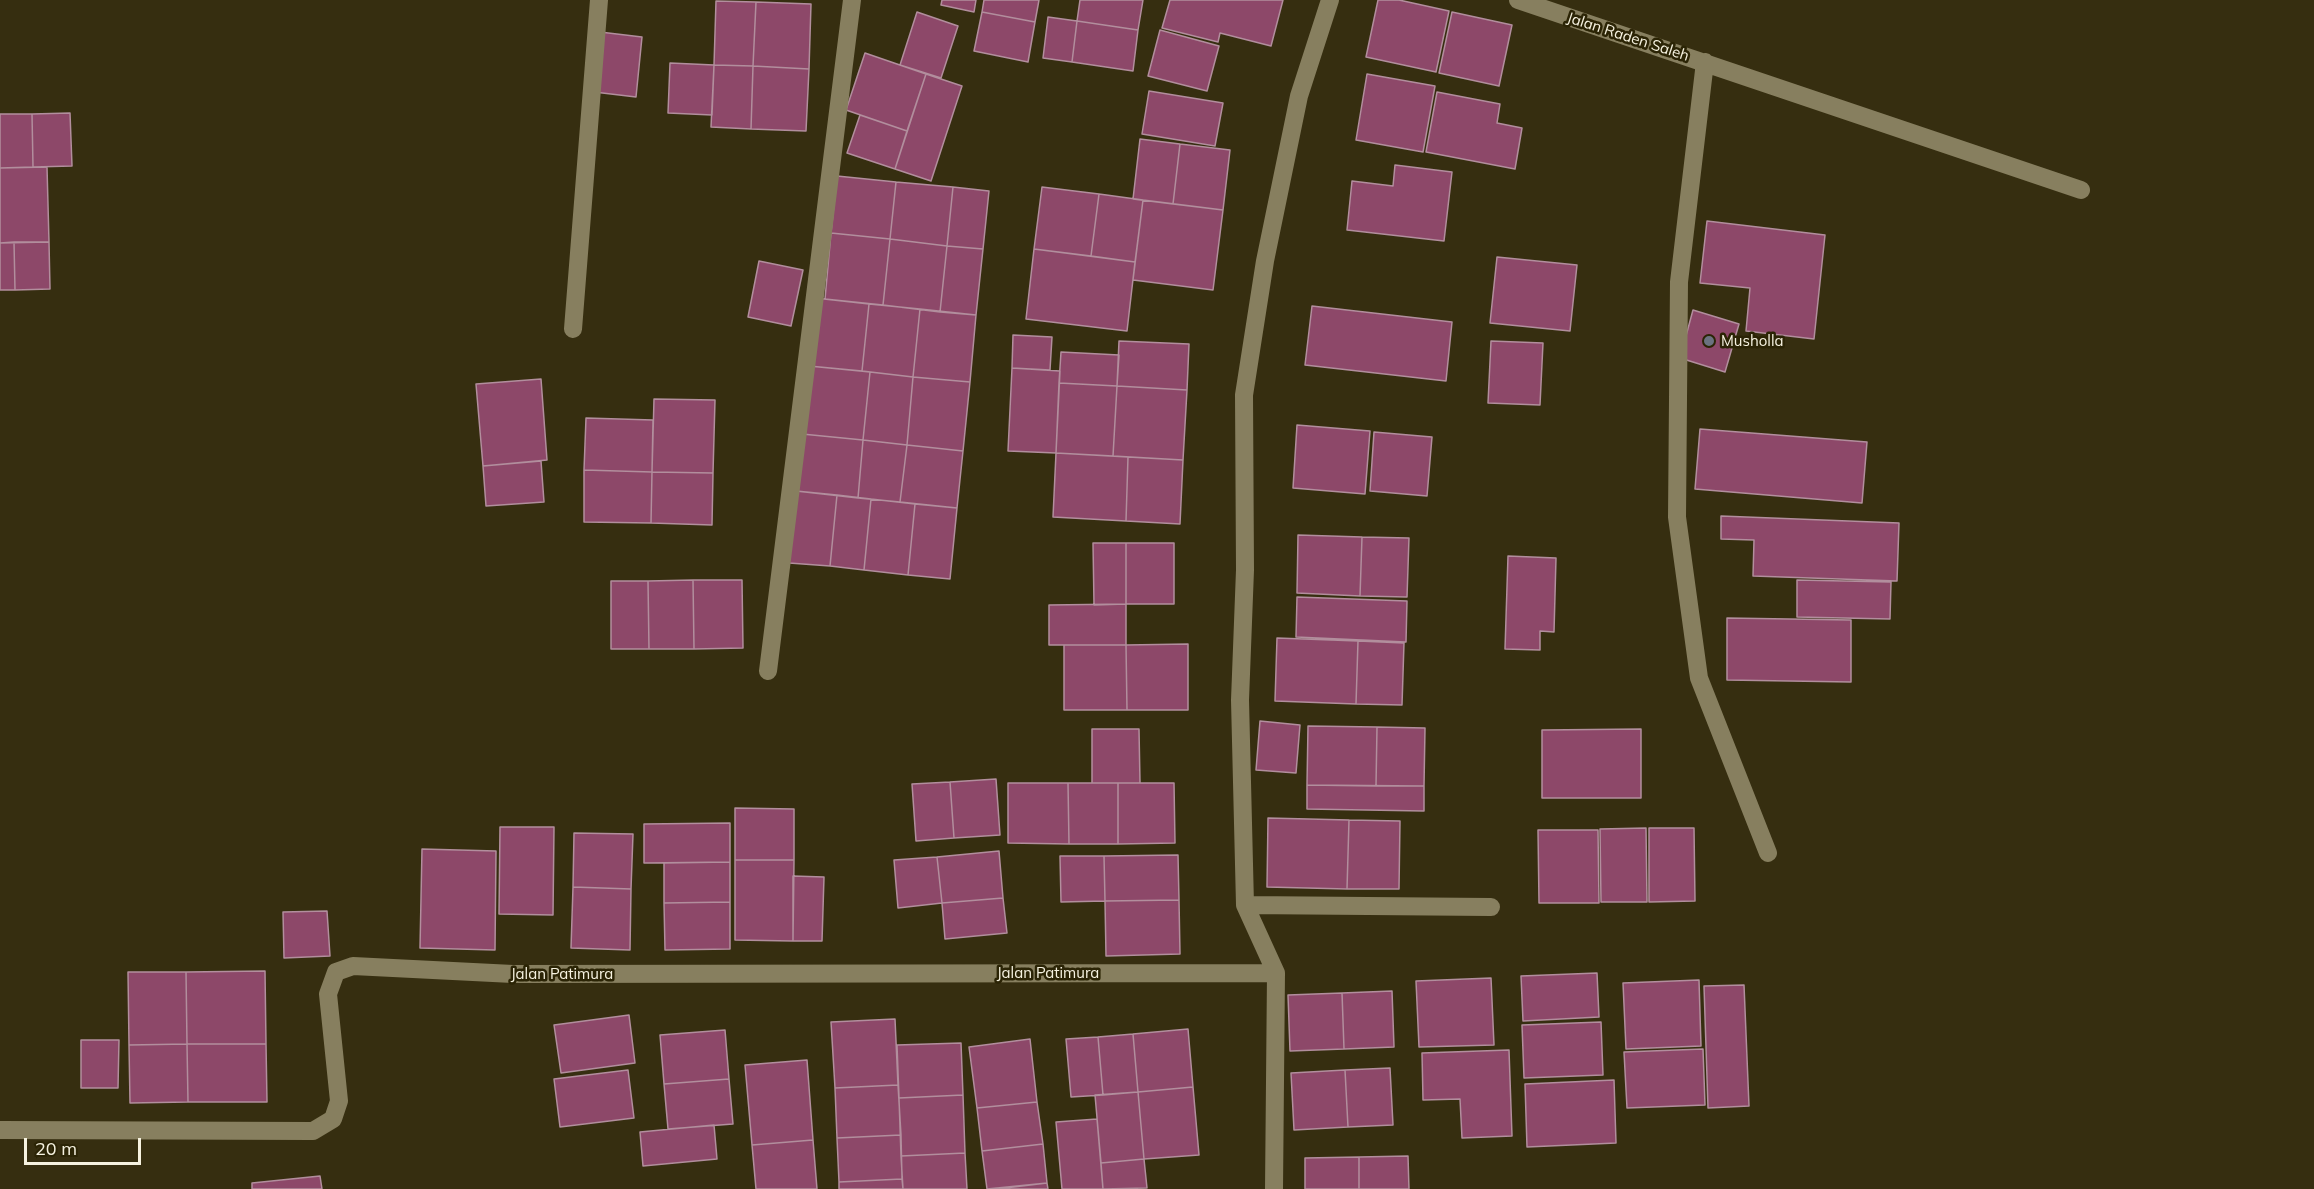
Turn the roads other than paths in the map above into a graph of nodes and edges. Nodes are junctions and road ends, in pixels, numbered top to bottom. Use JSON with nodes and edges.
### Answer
{"nodes":[{"id":1,"x":599,"y":0,"type":"edge"},
{"id":2,"x":852,"y":0,"type":"edge"},
{"id":3,"x":1330,"y":0,"type":"edge"},
{"id":4,"x":1518,"y":0,"type":"edge"},
{"id":5,"x":1705,"y":62,"type":"junction"},
{"id":6,"x":2081,"y":190,"type":"dead end"},
{"id":7,"x":573,"y":329,"type":"dead end"},
{"id":8,"x":768,"y":671,"type":"dead end"},
{"id":9,"x":1767,"y":853,"type":"dead end"},
{"id":10,"x":1245,"y":905,"type":"junction"},
{"id":11,"x":1491,"y":907,"type":"dead end"},
{"id":12,"x":1276,"y":973,"type":"junction"},
{"id":13,"x":0,"y":1130,"type":"edge"},
{"id":14,"x":1274,"y":1189,"type":"edge"}],
"edges":[{"from":1,"to":7,"type":"street"},
{"from":2,"to":8,"type":"street"},
{"from":3,"to":10,"type":"street"},
{"from":4,"to":5,"type":"street","name":"Jalan Raden Saleh"},
{"from":5,"to":6,"type":"street","name":"Jalan Raden Saleh"},
{"from":5,"to":9,"type":"street"},
{"from":10,"to":11,"type":"street"},
{"from":10,"to":12,"type":"street"},
{"from":12,"to":13,"type":"street","name":"Jalan Patimura"},
{"from":12,"to":14,"type":"street"}]}
